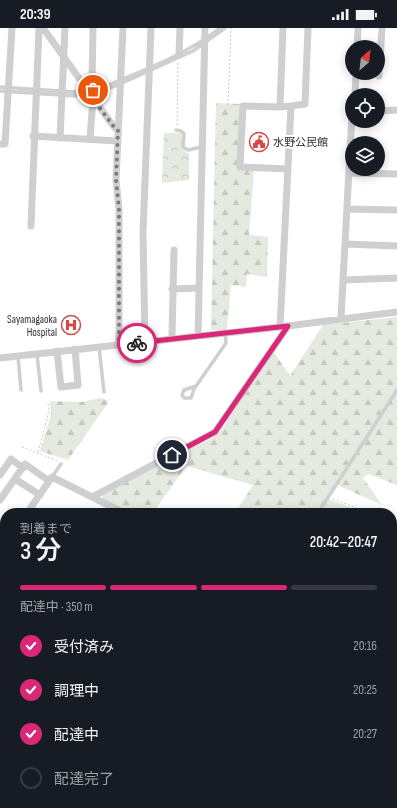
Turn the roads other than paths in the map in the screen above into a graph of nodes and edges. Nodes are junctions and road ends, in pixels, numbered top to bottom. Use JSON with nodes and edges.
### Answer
{"nodes":[{"id":1,"x":12,"y":28,"type":"edge"},
{"id":2,"x":39,"y":28,"type":"edge"},
{"id":3,"x":43,"y":28,"type":"edge"},
{"id":4,"x":65,"y":28,"type":"edge"},
{"id":5,"x":93,"y":28,"type":"edge"},
{"id":6,"x":123,"y":28,"type":"edge"},
{"id":7,"x":151,"y":28,"type":"edge"},
{"id":8,"x":180,"y":28,"type":"edge"},
{"id":9,"x":205,"y":28,"type":"edge"},
{"id":10,"x":220,"y":28,"type":"edge"},
{"id":11,"x":225,"y":28,"type":"edge"},
{"id":12,"x":283,"y":28,"type":"edge"},
{"id":13,"x":308,"y":28,"type":"edge"},
{"id":14,"x":358,"y":28,"type":"edge"},
{"id":15,"x":382,"y":28,"type":"edge"},
{"id":16,"x":357,"y":40,"type":"edge"},
{"id":17,"x":381,"y":40,"type":"edge"},
{"id":18,"x":205,"y":42,"type":"junction"},
{"id":19,"x":179,"y":56,"type":"junction"},
{"id":20,"x":64,"y":58,"type":"junction"},
{"id":21,"x":149,"y":69,"type":"junction"},
{"id":22,"x":120,"y":82,"type":"junction"},
{"id":23,"x":0,"y":87,"type":"edge"},
{"id":24,"x":9,"y":90,"type":"junction"},
{"id":25,"x":0,"y":91,"type":"edge"},
{"id":26,"x":35,"y":91,"type":"junction"},
{"id":27,"x":62,"y":93,"type":"junction"},
{"id":28,"x":90,"y":93,"type":"junction"},
{"id":29,"x":291,"y":106,"type":"junction"},
{"id":30,"x":280,"y":107,"type":"junction"},
{"id":31,"x":385,"y":110,"type":"edge"},
{"id":32,"x":397,"y":110,"type":"edge"},
{"id":33,"x":118,"y":130,"type":"junction"},
{"id":34,"x":176,"y":130,"type":"road end"},
{"id":35,"x":33,"y":136,"type":"junction"},
{"id":36,"x":60,"y":138,"type":"junction"},
{"id":37,"x":90,"y":139,"type":"junction"},
{"id":38,"x":117,"y":141,"type":"junction"},
{"id":39,"x":0,"y":144,"type":"edge"},
{"id":40,"x":201,"y":147,"type":"junction"},
{"id":41,"x":288,"y":169,"type":"junction"},
{"id":42,"x":385,"y":174,"type":"edge"},
{"id":43,"x":397,"y":174,"type":"edge"},
{"id":44,"x":349,"y":176,"type":"edge"},
{"id":45,"x":347,"y":209,"type":"junction"},
{"id":46,"x":397,"y":210,"type":"edge"},
{"id":47,"x":31,"y":226,"type":"dead end"},
{"id":48,"x":345,"y":244,"type":"junction"},
{"id":49,"x":397,"y":246,"type":"edge"},
{"id":50,"x":174,"y":250,"type":"dead end"},
{"id":51,"x":397,"y":278,"type":"edge"},
{"id":52,"x":344,"y":280,"type":"junction"},
{"id":53,"x":199,"y":288,"type":"junction"},
{"id":54,"x":172,"y":289,"type":"junction"},
{"id":55,"x":397,"y":312,"type":"edge"},
{"id":56,"x":341,"y":318,"type":"junction"},
{"id":57,"x":288,"y":326,"type":"junction"},
{"id":58,"x":280,"y":327,"type":"junction"},
{"id":59,"x":225,"y":333,"type":"junction"},
{"id":60,"x":198,"y":336,"type":"junction"},
{"id":61,"x":172,"y":338,"type":"junction"},
{"id":62,"x":145,"y":342,"type":"junction"},
{"id":63,"x":119,"y":344,"type":"junction"},
{"id":64,"x":100,"y":347,"type":"junction"},
{"id":65,"x":75,"y":349,"type":"junction"},
{"id":66,"x":57,"y":351,"type":"junction"},
{"id":67,"x":37,"y":354,"type":"junction"},
{"id":68,"x":18,"y":356,"type":"junction"},
{"id":69,"x":0,"y":358,"type":"edge"},
{"id":70,"x":196,"y":386,"type":"dead end"},
{"id":71,"x":21,"y":390,"type":"dead end"},
{"id":72,"x":41,"y":390,"type":"dead end"},
{"id":73,"x":397,"y":390,"type":"edge"},
{"id":74,"x":104,"y":392,"type":"dead end"},
{"id":75,"x":61,"y":464,"type":"road end"},
{"id":76,"x":23,"y":468,"type":"junction"},
{"id":77,"x":0,"y":475,"type":"edge"},
{"id":78,"x":15,"y":479,"type":"junction"},
{"id":79,"x":51,"y":479,"type":"junction"},
{"id":80,"x":40,"y":495,"type":"junction"},
{"id":81,"x":1,"y":497,"type":"edge"},
{"id":82,"x":92,"y":497,"type":"junction"},
{"id":83,"x":31,"y":508,"type":"edge"},
{"id":84,"x":109,"y":508,"type":"edge"},
{"id":85,"x":321,"y":508,"type":"edge"}],
"edges":[{"from":1,"to":24,"type":"street"},
{"from":2,"to":26,"type":"street"},
{"from":3,"to":20,"type":"street"},
{"from":4,"to":20,"type":"street"},
{"from":5,"to":28,"type":"street"},
{"from":6,"to":22,"type":"street"},
{"from":7,"to":21,"type":"street"},
{"from":8,"to":19,"type":"street"},
{"from":9,"to":18,"type":"street"},
{"from":10,"to":18,"type":"lane"},
{"from":11,"to":18,"type":"lane"},
{"from":12,"to":30,"type":"street"},
{"from":13,"to":29,"type":"street"},
{"from":14,"to":16,"type":"street"},
{"from":15,"to":17,"type":"street"},
{"from":18,"to":19,"type":"lane"},
{"from":18,"to":40,"type":"street"},
{"from":19,"to":21,"type":"lane"},
{"from":20,"to":27,"type":"street"},
{"from":20,"to":28,"type":"street"},
{"from":21,"to":22,"type":"lane"},
{"from":21,"to":62,"type":"street"},
{"from":22,"to":28,"type":"lane"},
{"from":22,"to":33,"type":"street"},
{"from":23,"to":24,"type":"lane"},
{"from":24,"to":25,"type":"lane"},
{"from":24,"to":26,"type":"lane"},
{"from":24,"to":39,"type":"street"},
{"from":26,"to":27,"type":"lane"},
{"from":26,"to":35,"type":"street"},
{"from":27,"to":28,"type":"lane"},
{"from":27,"to":36,"type":"street"},
{"from":28,"to":33,"type":"street"},
{"from":28,"to":37,"type":"street"},
{"from":29,"to":30,"type":"street"},
{"from":29,"to":41,"type":"street"},
{"from":30,"to":41,"type":"street"},
{"from":31,"to":32,"type":"street"},
{"from":33,"to":38,"type":"street"},
{"from":34,"to":40,"type":"lane"},
{"from":35,"to":36,"type":"street"},
{"from":35,"to":47,"type":"street"},
{"from":36,"to":37,"type":"street"},
{"from":37,"to":38,"type":"street"},
{"from":38,"to":63,"type":"street"},
{"from":40,"to":53,"type":"street"},
{"from":41,"to":58,"type":"street"},
{"from":42,"to":43,"type":"street"},
{"from":44,"to":45,"type":"street"},
{"from":45,"to":46,"type":"street"},
{"from":45,"to":48,"type":"street"},
{"from":48,"to":49,"type":"street"},
{"from":48,"to":52,"type":"street"},
{"from":50,"to":54,"type":"street"},
{"from":51,"to":52,"type":"street"},
{"from":52,"to":56,"type":"street"},
{"from":53,"to":54,"type":"street"},
{"from":53,"to":60,"type":"street"},
{"from":54,"to":61,"type":"street"},
{"from":55,"to":56,"type":"street"},
{"from":56,"to":57,"type":"street"},
{"from":57,"to":58,"type":"street"},
{"from":57,"to":82,"type":"street"},
{"from":58,"to":59,"type":"street"},
{"from":59,"to":60,"type":"street"},
{"from":59,"to":70,"type":"lane"},
{"from":60,"to":61,"type":"street"},
{"from":61,"to":62,"type":"street"},
{"from":62,"to":63,"type":"street"},
{"from":63,"to":64,"type":"street"},
{"from":64,"to":65,"type":"street"},
{"from":64,"to":74,"type":"lane"},
{"from":65,"to":66,"type":"street"},
{"from":65,"to":66,"type":"street"},
{"from":66,"to":67,"type":"street"},
{"from":67,"to":68,"type":"street"},
{"from":67,"to":72,"type":"lane"},
{"from":68,"to":69,"type":"street"},
{"from":68,"to":71,"type":"lane"},
{"from":73,"to":85,"type":"lane"},
{"from":75,"to":79,"type":"lane"},
{"from":76,"to":77,"type":"street"},
{"from":76,"to":78,"type":"street"},
{"from":76,"to":79,"type":"street"},
{"from":78,"to":80,"type":"street"},
{"from":78,"to":81,"type":"street"},
{"from":79,"to":80,"type":"street"},
{"from":79,"to":82,"type":"street"},
{"from":80,"to":83,"type":"street"},
{"from":82,"to":84,"type":"street"}]}
